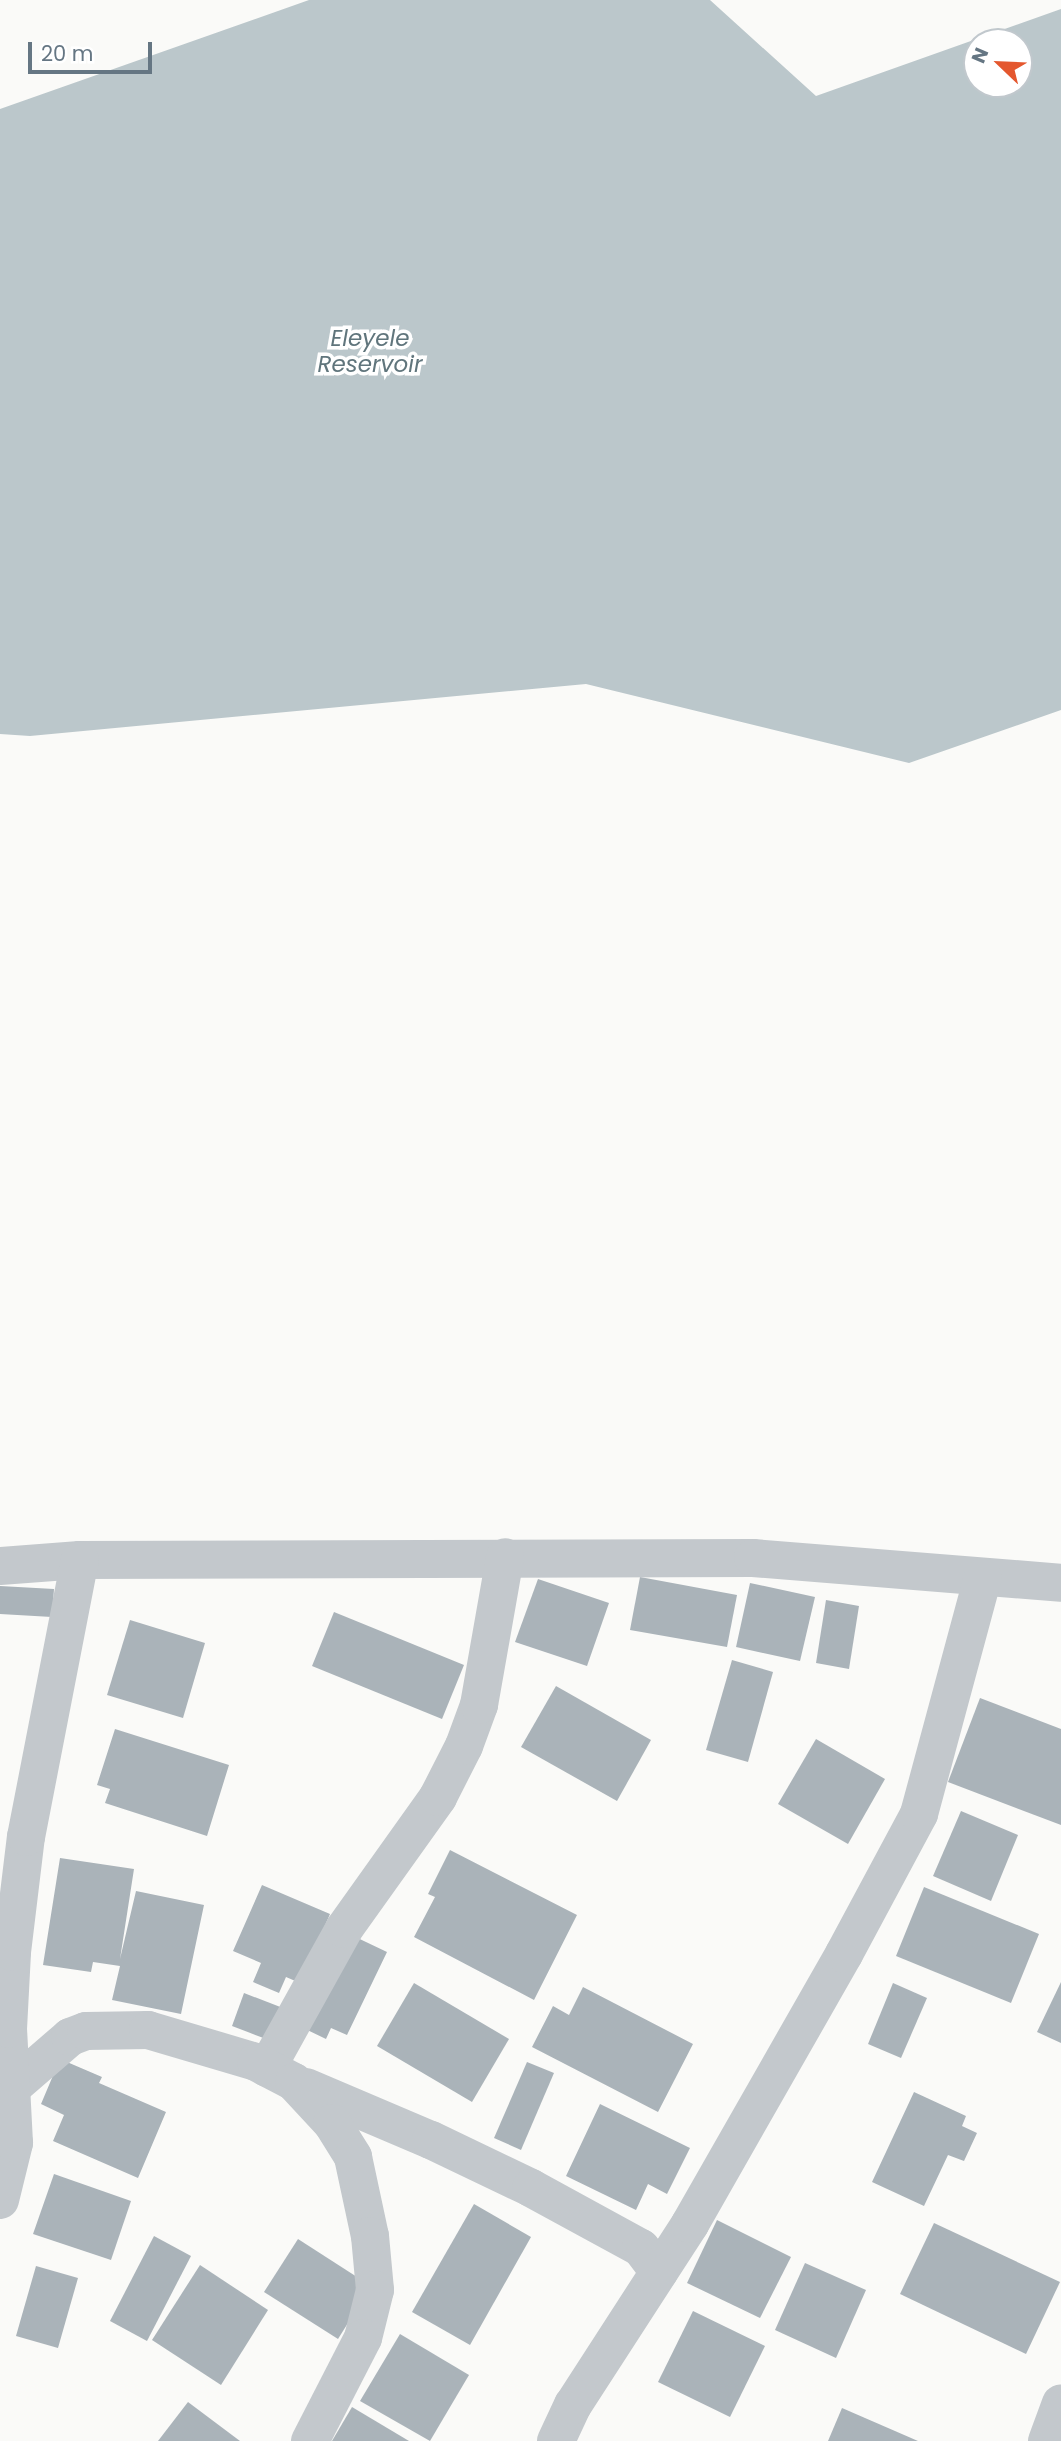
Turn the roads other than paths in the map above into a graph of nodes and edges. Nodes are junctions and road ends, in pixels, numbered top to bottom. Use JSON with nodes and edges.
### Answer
{"nodes":[{"id":1,"x":505,"y":1557,"type":"junction"},
{"id":2,"x":80,"y":1560,"type":"junction"},
{"id":3,"x":0,"y":1566,"type":"edge"},
{"id":4,"x":983,"y":1577,"type":"junction"},
{"id":5,"x":1061,"y":1583,"type":"edge"},
{"id":6,"x":280,"y":2075,"type":"junction"},
{"id":7,"x":11,"y":2088,"type":"junction"},
{"id":8,"x":0,"y":2200,"type":"edge"},
{"id":9,"x":659,"y":2272,"type":"junction"},
{"id":10,"x":1061,"y":2403,"type":"edge"},
{"id":11,"x":310,"y":2441,"type":"edge"},
{"id":12,"x":556,"y":2441,"type":"edge"},
{"id":13,"x":1046,"y":2441,"type":"edge"}],
"edges":[{"from":1,"to":2,"type":"street"},
{"from":1,"to":4,"type":"street"},
{"from":1,"to":6,"type":"street"},
{"from":2,"to":3,"type":"street"},
{"from":2,"to":7,"type":"street"},
{"from":4,"to":5,"type":"street"},
{"from":4,"to":9,"type":"street"},
{"from":6,"to":7,"type":"street"},
{"from":6,"to":9,"type":"street"},
{"from":6,"to":11,"type":"street"},
{"from":7,"to":8,"type":"street"},
{"from":9,"to":12,"type":"street"},
{"from":10,"to":13,"type":"street"}]}
